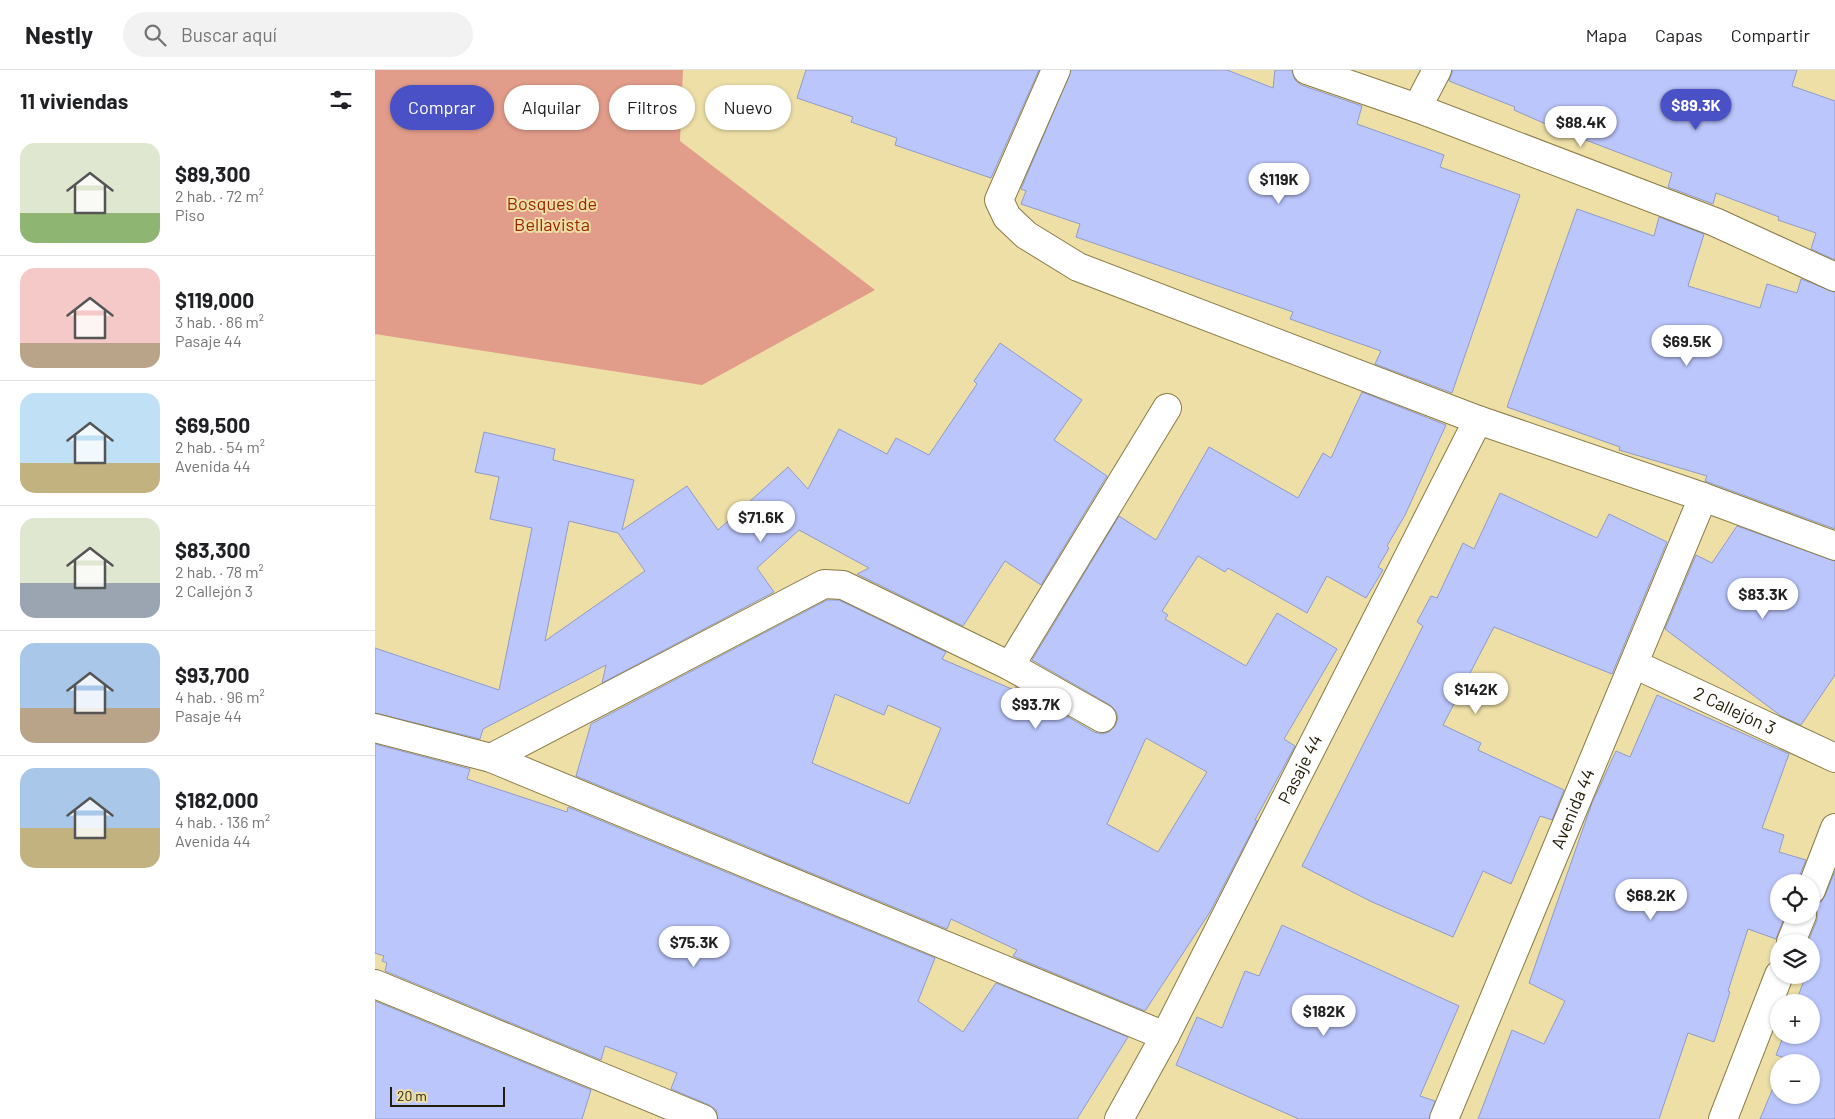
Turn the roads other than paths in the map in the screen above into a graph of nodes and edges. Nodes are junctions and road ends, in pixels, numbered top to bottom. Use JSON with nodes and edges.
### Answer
{"nodes":[{"id":1,"x":1056,"y":70,"type":"edge"},
{"id":2,"x":1307,"y":70,"type":"edge"},
{"id":3,"x":1437,"y":70,"type":"edge"},
{"id":4,"x":1417,"y":108,"type":"junction"},
{"id":5,"x":1835,"y":277,"type":"edge"},
{"id":6,"x":1167,"y":408,"type":"dead end"},
{"id":7,"x":1478,"y":420,"type":"junction"},
{"id":8,"x":1703,"y":497,"type":"junction"},
{"id":9,"x":1835,"y":546,"type":"edge"},
{"id":10,"x":1634,"y":664,"type":"junction"},
{"id":11,"x":1010,"y":666,"type":"junction"},
{"id":12,"x":1102,"y":718,"type":"dead end"},
{"id":13,"x":375,"y":728,"type":"edge"},
{"id":14,"x":491,"y":758,"type":"junction"},
{"id":15,"x":1835,"y":758,"type":"edge"},
{"id":16,"x":1835,"y":828,"type":"edge"},
{"id":17,"x":1817,"y":874,"type":"edge"},
{"id":18,"x":375,"y":984,"type":"edge"},
{"id":19,"x":1776,"y":984,"type":"edge"},
{"id":20,"x":1165,"y":1036,"type":"junction"},
{"id":21,"x":703,"y":1119,"type":"edge"},
{"id":22,"x":1119,"y":1119,"type":"edge"},
{"id":23,"x":1444,"y":1119,"type":"edge"},
{"id":24,"x":1723,"y":1119,"type":"edge"}],
"edges":[{"from":1,"to":7,"type":"street"},
{"from":2,"to":4,"type":"street"},
{"from":3,"to":4,"type":"street"},
{"from":4,"to":5,"type":"street"},
{"from":6,"to":11,"type":"street"},
{"from":7,"to":8,"type":"street"},
{"from":7,"to":20,"type":"street","name":"Pasaje 44"},
{"from":8,"to":9,"type":"street"},
{"from":8,"to":10,"type":"street","name":"Avenida 44"},
{"from":10,"to":15,"type":"street","name":"2 Callejón 3"},
{"from":10,"to":23,"type":"street","name":"Avenida 44"},
{"from":11,"to":12,"type":"street"},
{"from":11,"to":14,"type":"street"},
{"from":13,"to":14,"type":"street"},
{"from":14,"to":20,"type":"street"},
{"from":16,"to":17,"type":"street"},
{"from":18,"to":21,"type":"street"},
{"from":19,"to":24,"type":"street"},
{"from":20,"to":22,"type":"street","name":"Pasaje 44"}]}
